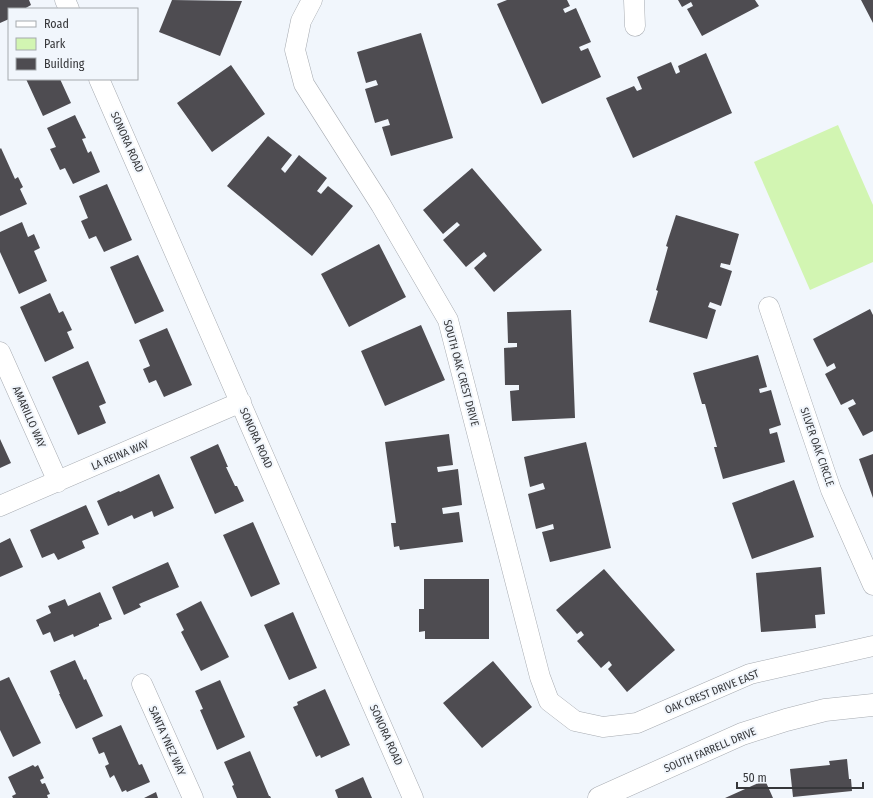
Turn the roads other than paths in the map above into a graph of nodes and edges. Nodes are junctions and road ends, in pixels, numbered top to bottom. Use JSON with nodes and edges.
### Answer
{"nodes":[{"id":1,"x":312,"y":0,"type":"edge"},
{"id":2,"x":634,"y":0,"type":"edge"},
{"id":3,"x":635,"y":26,"type":"dead end"},
{"id":4,"x":99,"y":80,"type":"edge"},
{"id":5,"x":769,"y":307,"type":"dead end"},
{"id":6,"x":0,"y":352,"type":"edge"},
{"id":7,"x":241,"y":402,"type":"junction"},
{"id":8,"x":58,"y":482,"type":"junction"},
{"id":9,"x":0,"y":506,"type":"edge"},
{"id":10,"x":873,"y":585,"type":"edge"},
{"id":11,"x":873,"y":646,"type":"edge"},
{"id":12,"x":142,"y":684,"type":"dead end"},
{"id":13,"x":873,"y":705,"type":"edge"},
{"id":14,"x":575,"y":721,"type":"joint"},
{"id":15,"x":193,"y":798,"type":"edge"},
{"id":16,"x":413,"y":798,"type":"edge"},
{"id":17,"x":599,"y":798,"type":"edge"}],
"edges":[{"from":1,"to":14,"type":"street","name":"SOUTH OAK CREST DRIVE"},
{"from":2,"to":3,"type":"street"},
{"from":4,"to":7,"type":"street","name":"SONORA ROAD"},
{"from":5,"to":10,"type":"street","name":"SILVER OAK CIRCLE"},
{"from":6,"to":8,"type":"street","name":"AMARILLO WAY"},
{"from":7,"to":8,"type":"street","name":"LA REINA WAY"},
{"from":7,"to":16,"type":"street","name":"SONORA ROAD"},
{"from":8,"to":9,"type":"street","name":"LA REINA WAY"},
{"from":11,"to":14,"type":"street","name":"OAK CREST DRIVE EAST"},
{"from":12,"to":15,"type":"street","name":"SANTA YNEZ WAY"},
{"from":13,"to":17,"type":"street","name":"SOUTH FARRELL DRIVE"}]}
